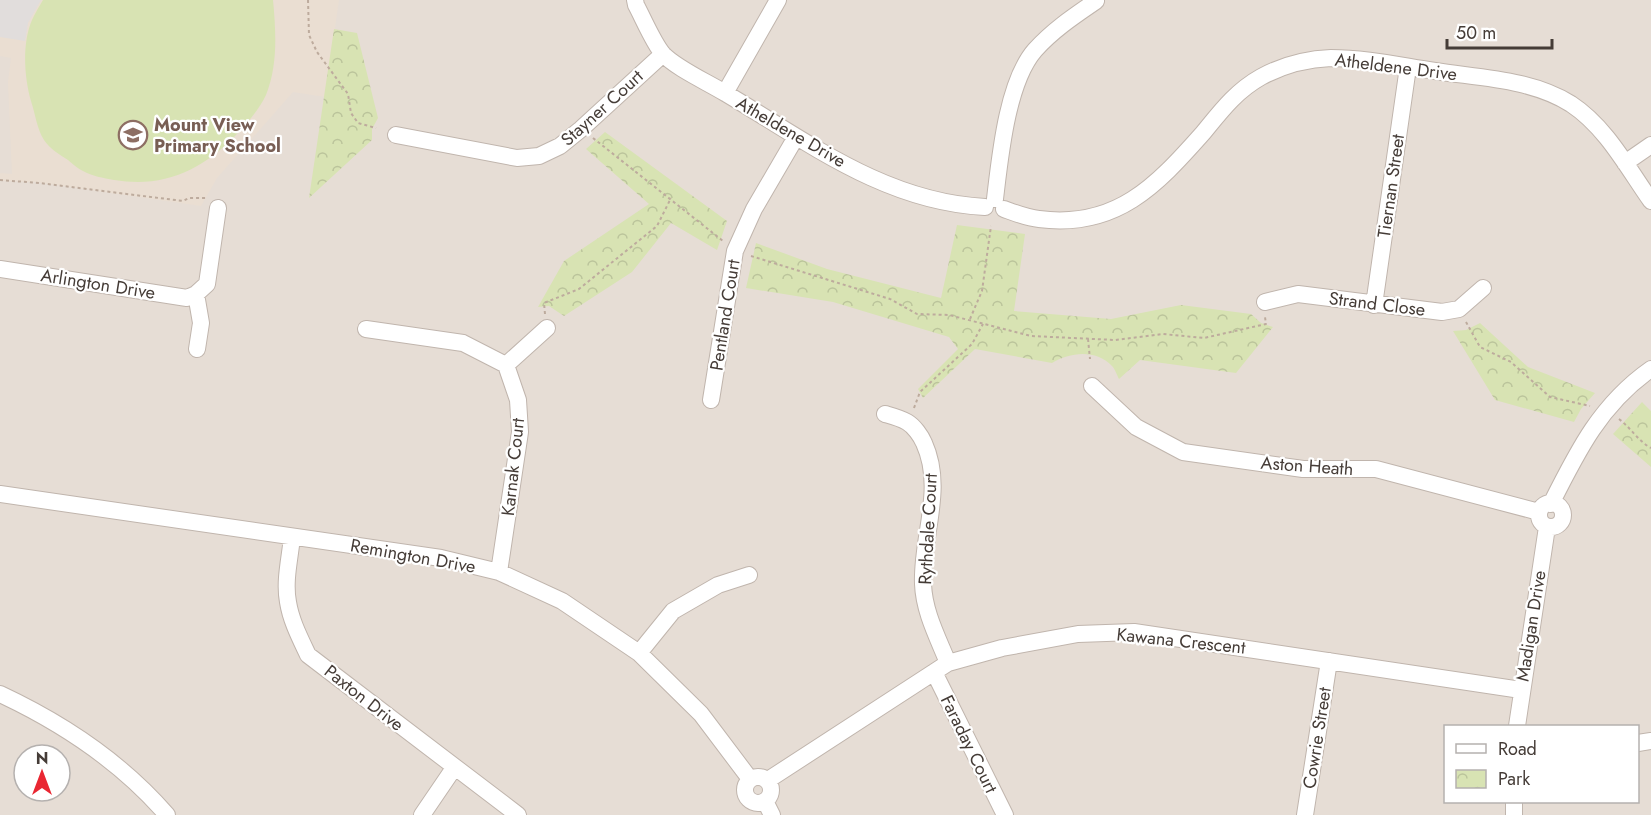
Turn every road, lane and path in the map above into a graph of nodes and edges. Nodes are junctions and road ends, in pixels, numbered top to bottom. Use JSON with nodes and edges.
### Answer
{"nodes":[{"id":1,"x":308,"y":0,"type":"edge"},
{"id":2,"x":635,"y":0,"type":"edge"},
{"id":3,"x":778,"y":0,"type":"edge"},
{"id":4,"x":1096,"y":1,"type":"edge"},
{"id":5,"x":663,"y":54,"type":"junction"},
{"id":6,"x":1408,"y":67,"type":"junction"},
{"id":7,"x":725,"y":93,"type":"junction"},
{"id":8,"x":376,"y":128,"type":"dead end"},
{"id":9,"x":581,"y":129,"type":"junction"},
{"id":10,"x":396,"y":135,"type":"dead end"},
{"id":11,"x":796,"y":137,"type":"junction"},
{"id":12,"x":1651,"y":146,"type":"edge"},
{"id":13,"x":1625,"y":163,"type":"junction"},
{"id":14,"x":0,"y":180,"type":"edge"},
{"id":15,"x":670,"y":198,"type":"junction"},
{"id":16,"x":1651,"y":201,"type":"edge"},
{"id":17,"x":995,"y":205,"type":"junction"},
{"id":18,"x":218,"y":208,"type":"joint"},
{"id":19,"x":991,"y":226,"type":"dead end"},
{"id":20,"x":735,"y":251,"type":"junction"},
{"id":21,"x":0,"y":269,"type":"edge"},
{"id":22,"x":1483,"y":288,"type":"dead end"},
{"id":23,"x":196,"y":294,"type":"junction"},
{"id":24,"x":1265,"y":302,"type":"joint"},
{"id":25,"x":1374,"y":305,"type":"junction"},
{"id":26,"x":1459,"y":309,"type":"junction"},
{"id":27,"x":970,"y":320,"type":"junction"},
{"id":28,"x":983,"y":324,"type":"junction"},
{"id":29,"x":547,"y":328,"type":"joint"},
{"id":30,"x":366,"y":329,"type":"dead end"},
{"id":31,"x":1088,"y":339,"type":"junction"},
{"id":32,"x":197,"y":349,"type":"dead end"},
{"id":33,"x":1090,"y":360,"type":"dead end"},
{"id":34,"x":506,"y":365,"type":"junction"},
{"id":35,"x":1651,"y":369,"type":"edge"},
{"id":36,"x":1092,"y":386,"type":"dead end"},
{"id":37,"x":711,"y":400,"type":"dead end"},
{"id":38,"x":1605,"y":409,"type":"junction"},
{"id":39,"x":885,"y":414,"type":"dead end"},
{"id":40,"x":908,"y":423,"type":"junction"},
{"id":41,"x":1651,"y":448,"type":"edge"},
{"id":42,"x":0,"y":494,"type":"edge"},
{"id":43,"x":1546,"y":514,"type":"junction"},
{"id":44,"x":292,"y":537,"type":"junction"},
{"id":45,"x":499,"y":572,"type":"junction"},
{"id":46,"x":749,"y":575,"type":"dead end"},
{"id":47,"x":639,"y":653,"type":"junction"},
{"id":48,"x":1329,"y":661,"type":"junction"},
{"id":49,"x":941,"y":668,"type":"junction"},
{"id":50,"x":1521,"y":690,"type":"junction"},
{"id":51,"x":0,"y":694,"type":"edge"},
{"id":52,"x":1517,"y":725,"type":"edge"},
{"id":53,"x":454,"y":768,"type":"junction"},
{"id":54,"x":750,"y":779,"type":"junction"},
{"id":55,"x":768,"y":780,"type":"junction"},
{"id":56,"x":769,"y":808,"type":"edge"},
{"id":57,"x":168,"y":815,"type":"edge"},
{"id":58,"x":422,"y":815,"type":"edge"},
{"id":59,"x":518,"y":815,"type":"edge"},
{"id":60,"x":1005,"y":815,"type":"edge"},
{"id":61,"x":1305,"y":815,"type":"edge"}],
"edges":[{"from":1,"to":8,"type":"path"},
{"from":2,"to":5,"type":"street","name":"Atheldene Drive"},
{"from":3,"to":7,"type":"street"},
{"from":4,"to":17,"type":"street"},
{"from":5,"to":7,"type":"street","name":"Atheldene Drive"},
{"from":5,"to":9,"type":"street","name":"Stayner Court"},
{"from":6,"to":13,"type":"street","name":"Atheldene Drive"},
{"from":6,"to":17,"type":"street","name":"Atheldene Drive"},
{"from":6,"to":25,"type":"street","name":"Tiernan Street"},
{"from":7,"to":11,"type":"street","name":"Atheldene Drive"},
{"from":9,"to":10,"type":"street","name":"Stayner Court"},
{"from":9,"to":15,"type":"path"},
{"from":11,"to":17,"type":"street","name":"Atheldene Drive"},
{"from":11,"to":20,"type":"street","name":"Pentland Court"},
{"from":12,"to":13,"type":"street"},
{"from":13,"to":16,"type":"street","name":"Atheldene Drive"},
{"from":14,"to":18,"type":"path"},
{"from":15,"to":20,"type":"path"},
{"from":15,"to":29,"type":"path"},
{"from":18,"to":23,"type":"street"},
{"from":19,"to":27,"type":"path"},
{"from":20,"to":27,"type":"path"},
{"from":20,"to":37,"type":"street","name":"Pentland Court"},
{"from":21,"to":23,"type":"street","name":"Arlington Drive"},
{"from":22,"to":26,"type":"street"},
{"from":23,"to":32,"type":"street"},
{"from":24,"to":25,"type":"street","name":"Strand Close"},
{"from":24,"to":31,"type":"path"},
{"from":25,"to":26,"type":"street","name":"Strand Close"},
{"from":26,"to":38,"type":"path"},
{"from":27,"to":28,"type":"path"},
{"from":28,"to":31,"type":"path"},
{"from":28,"to":40,"type":"path"},
{"from":29,"to":34,"type":"street"},
{"from":30,"to":34,"type":"street"},
{"from":31,"to":33,"type":"path"},
{"from":34,"to":45,"type":"street","name":"Karnak Court"},
{"from":35,"to":38,"type":"street","name":"Madigan Drive"},
{"from":36,"to":43,"type":"street","name":"Aston Heath"},
{"from":38,"to":41,"type":"path"},
{"from":38,"to":43,"type":"street","name":"Madigan Drive"},
{"from":39,"to":40,"type":"street"},
{"from":40,"to":49,"type":"street","name":"Rythdale Court"},
{"from":42,"to":44,"type":"street","name":"Remington Drive"},
{"from":43,"to":50,"type":"street","name":"Madigan Drive"},
{"from":44,"to":45,"type":"street","name":"Remington Drive"},
{"from":44,"to":53,"type":"street","name":"Paxton Drive"},
{"from":45,"to":47,"type":"street","name":"Remington Drive"},
{"from":46,"to":47,"type":"street"},
{"from":47,"to":54,"type":"street","name":"Remington Drive"},
{"from":48,"to":49,"type":"street","name":"Kawana Crescent"},
{"from":48,"to":50,"type":"street","name":"Kawana Crescent"},
{"from":48,"to":61,"type":"street","name":"Cowrie Street"},
{"from":49,"to":55,"type":"street","name":"Kawana Crescent"},
{"from":49,"to":60,"type":"street","name":"Faraday Court"},
{"from":50,"to":52,"type":"street","name":"Madigan Drive"},
{"from":51,"to":57,"type":"street"},
{"from":53,"to":58,"type":"street"},
{"from":53,"to":59,"type":"street","name":"Paxton Drive"},
{"from":54,"to":55,"type":"street"},
{"from":54,"to":56,"type":"street"},
{"from":55,"to":56,"type":"street"}]}
